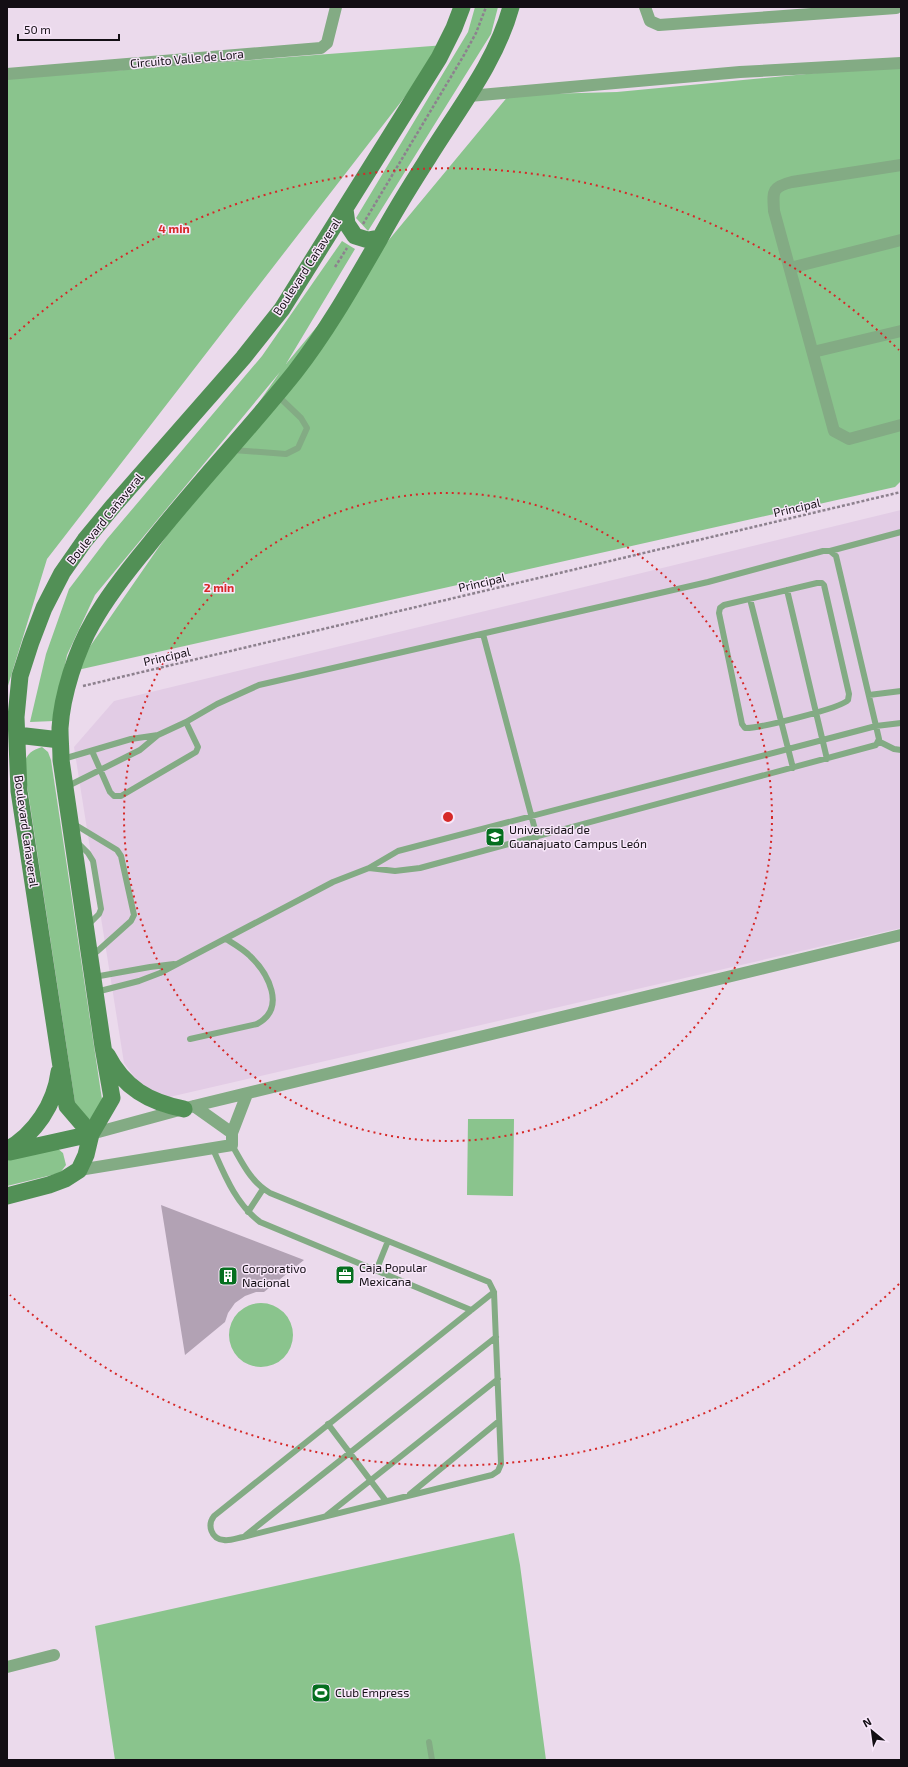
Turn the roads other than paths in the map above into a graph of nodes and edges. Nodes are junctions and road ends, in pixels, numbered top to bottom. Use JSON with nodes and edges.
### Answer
{"nodes":[{"id":1,"x":336,"y":7,"type":"edge"},
{"id":2,"x":462,"y":7,"type":"edge"},
{"id":3,"x":511,"y":7,"type":"edge"},
{"id":4,"x":645,"y":7,"type":"edge"},
{"id":5,"x":896,"y":8,"type":"dead end"},
{"id":6,"x":856,"y":9,"type":"edge"},
{"id":7,"x":901,"y":63,"type":"edge"},
{"id":8,"x":7,"y":74,"type":"edge"},
{"id":9,"x":469,"y":96,"type":"junction"},
{"id":10,"x":901,"y":165,"type":"edge"},
{"id":11,"x":345,"y":208,"type":"junction"},
{"id":12,"x":379,"y":238,"type":"junction"},
{"id":13,"x":901,"y":240,"type":"edge"},
{"id":14,"x":790,"y":268,"type":"junction"},
{"id":15,"x":901,"y":331,"type":"edge"},
{"id":16,"x":813,"y":352,"type":"junction"},
{"id":17,"x":277,"y":394,"type":"junction"},
{"id":18,"x":901,"y":425,"type":"edge"},
{"id":19,"x":230,"y":449,"type":"junction"},
{"id":20,"x":901,"y":532,"type":"edge"},
{"id":21,"x":830,"y":551,"type":"junction"},
{"id":22,"x":787,"y":590,"type":"junction"},
{"id":23,"x":750,"y":599,"type":"junction"},
{"id":24,"x":483,"y":634,"type":"junction"},
{"id":25,"x":901,"y":691,"type":"edge"},
{"id":26,"x":869,"y":695,"type":"junction"},
{"id":27,"x":816,"y":712,"type":"junction"},
{"id":28,"x":11,"y":716,"type":"edge"},
{"id":29,"x":781,"y":721,"type":"junction"},
{"id":30,"x":186,"y":722,"type":"junction"},
{"id":31,"x":901,"y":723,"type":"edge"},
{"id":32,"x":876,"y":726,"type":"junction"},
{"id":33,"x":17,"y":735,"type":"junction"},
{"id":34,"x":158,"y":735,"type":"junction"},
{"id":35,"x":822,"y":739,"type":"junction"},
{"id":36,"x":60,"y":740,"type":"junction"},
{"id":37,"x":878,"y":742,"type":"junction"},
{"id":38,"x":788,"y":749,"type":"junction"},
{"id":39,"x":901,"y":750,"type":"edge"},
{"id":40,"x":92,"y":751,"type":"junction"},
{"id":41,"x":827,"y":759,"type":"junction"},
{"id":42,"x":61,"y":760,"type":"junction"},
{"id":43,"x":793,"y":768,"type":"junction"},
{"id":44,"x":100,"y":769,"type":"junction"},
{"id":45,"x":65,"y":788,"type":"junction"},
{"id":46,"x":532,"y":816,"type":"junction"},
{"id":47,"x":71,"y":830,"type":"junction"},
{"id":48,"x":537,"y":837,"type":"junction"},
{"id":49,"x":369,"y":868,"type":"junction"},
{"id":50,"x":901,"y":935,"type":"edge"},
{"id":51,"x":226,"y":939,"type":"junction"},
{"id":52,"x":90,"y":958,"type":"junction"},
{"id":53,"x":175,"y":964,"type":"junction"},
{"id":54,"x":94,"y":985,"type":"junction"},
{"id":55,"x":190,"y":1039,"type":"dead end"},
{"id":56,"x":103,"y":1047,"type":"junction"},
{"id":57,"x":60,"y":1060,"type":"junction"},
{"id":58,"x":247,"y":1094,"type":"junction"},
{"id":59,"x":189,"y":1108,"type":"junction"},
{"id":60,"x":91,"y":1134,"type":"junction"},
{"id":61,"x":232,"y":1139,"type":"junction"},
{"id":62,"x":213,"y":1149,"type":"junction"},
{"id":63,"x":7,"y":1150,"type":"edge"},
{"id":64,"x":7,"y":1153,"type":"edge"},
{"id":65,"x":79,"y":1170,"type":"junction"},
{"id":66,"x":263,"y":1189,"type":"junction"},
{"id":67,"x":7,"y":1196,"type":"edge"},
{"id":68,"x":248,"y":1212,"type":"junction"},
{"id":69,"x":388,"y":1241,"type":"junction"},
{"id":70,"x":376,"y":1271,"type":"junction"},
{"id":71,"x":494,"y":1292,"type":"junction"},
{"id":72,"x":471,"y":1310,"type":"junction"},
{"id":73,"x":496,"y":1337,"type":"junction"},
{"id":74,"x":498,"y":1380,"type":"junction"},
{"id":75,"x":499,"y":1421,"type":"junction"},
{"id":76,"x":328,"y":1424,"type":"junction"},
{"id":77,"x":350,"y":1453,"type":"junction"},
{"id":78,"x":370,"y":1480,"type":"junction"},
{"id":79,"x":409,"y":1495,"type":"junction"},
{"id":80,"x":386,"y":1501,"type":"junction"},
{"id":81,"x":325,"y":1517,"type":"junction"},
{"id":82,"x":243,"y":1537,"type":"junction"},
{"id":83,"x":54,"y":1655,"type":"dead end"},
{"id":84,"x":7,"y":1667,"type":"edge"},
{"id":85,"x":429,"y":1742,"type":"dead end"},
{"id":86,"x":432,"y":1760,"type":"edge"}],
"edges":[{"from":1,"to":8,"type":"street","name":"Circuito Valle de Lora"},
{"from":2,"to":11,"type":"street","name":"Boulevard Cañaveral"},
{"from":3,"to":9,"type":"street"},
{"from":4,"to":6,"type":"street"},
{"from":5,"to":6,"type":"street"},
{"from":7,"to":9,"type":"street"},
{"from":9,"to":12,"type":"street"},
{"from":10,"to":14,"type":"street"},
{"from":11,"to":12,"type":"street"},
{"from":11,"to":28,"type":"street","name":"Boulevard Cañaveral"},
{"from":12,"to":17,"type":"street"},
{"from":13,"to":14,"type":"street"},
{"from":14,"to":16,"type":"street"},
{"from":15,"to":16,"type":"street"},
{"from":16,"to":18,"type":"street"},
{"from":17,"to":19,"type":"street"},
{"from":17,"to":19,"type":"lane"},
{"from":19,"to":36,"type":"street"},
{"from":20,"to":21,"type":"lane"},
{"from":21,"to":24,"type":"lane"},
{"from":21,"to":26,"type":"lane"},
{"from":22,"to":23,"type":"lane"},
{"from":22,"to":27,"type":"lane"},
{"from":22,"to":27,"type":"lane"},
{"from":23,"to":29,"type":"lane"},
{"from":23,"to":29,"type":"lane"},
{"from":24,"to":30,"type":"lane"},
{"from":24,"to":46,"type":"lane"},
{"from":25,"to":26,"type":"lane"},
{"from":26,"to":32,"type":"lane"},
{"from":27,"to":29,"type":"lane"},
{"from":27,"to":35,"type":"lane"},
{"from":28,"to":33,"type":"street","name":"Boulevard Cañaveral"},
{"from":29,"to":38,"type":"lane"},
{"from":30,"to":34,"type":"lane"},
{"from":30,"to":44,"type":"lane"},
{"from":31,"to":32,"type":"lane"},
{"from":32,"to":35,"type":"lane"},
{"from":32,"to":37,"type":"lane"},
{"from":33,"to":36,"type":"street"},
{"from":33,"to":57,"type":"street","name":"Boulevard Cañaveral"},
{"from":34,"to":40,"type":"lane"},
{"from":34,"to":44,"type":"lane"},
{"from":35,"to":38,"type":"lane"},
{"from":35,"to":41,"type":"lane"},
{"from":36,"to":42,"type":"street"},
{"from":37,"to":39,"type":"lane"},
{"from":37,"to":41,"type":"lane"},
{"from":38,"to":43,"type":"lane"},
{"from":38,"to":46,"type":"lane"},
{"from":40,"to":42,"type":"lane"},
{"from":40,"to":44,"type":"lane"},
{"from":41,"to":43,"type":"lane"},
{"from":42,"to":45,"type":"street"},
{"from":43,"to":48,"type":"lane"},
{"from":44,"to":45,"type":"lane"},
{"from":45,"to":47,"type":"street"},
{"from":46,"to":48,"type":"lane"},
{"from":46,"to":49,"type":"lane"},
{"from":47,"to":52,"type":"street"},
{"from":47,"to":52,"type":"lane"},
{"from":48,"to":49,"type":"lane"},
{"from":49,"to":51,"type":"lane"},
{"from":50,"to":58,"type":"street"},
{"from":51,"to":53,"type":"lane"},
{"from":51,"to":55,"type":"lane"},
{"from":52,"to":54,"type":"street"},
{"from":53,"to":54,"type":"lane"},
{"from":53,"to":54,"type":"lane"},
{"from":54,"to":56,"type":"street"},
{"from":56,"to":59,"type":"street"},
{"from":56,"to":60,"type":"street"},
{"from":57,"to":60,"type":"street","name":"Boulevard Cañaveral"},
{"from":57,"to":63,"type":"street"},
{"from":58,"to":59,"type":"street"},
{"from":58,"to":61,"type":"street"},
{"from":59,"to":60,"type":"street"},
{"from":59,"to":61,"type":"street"},
{"from":60,"to":64,"type":"street"},
{"from":60,"to":65,"type":"street"},
{"from":61,"to":62,"type":"street"},
{"from":61,"to":66,"type":"lane"},
{"from":62,"to":65,"type":"street"},
{"from":62,"to":68,"type":"lane"},
{"from":65,"to":67,"type":"street"},
{"from":66,"to":68,"type":"lane"},
{"from":66,"to":69,"type":"lane"},
{"from":68,"to":70,"type":"lane"},
{"from":69,"to":70,"type":"lane"},
{"from":69,"to":71,"type":"lane"},
{"from":70,"to":72,"type":"lane"},
{"from":71,"to":72,"type":"lane"},
{"from":71,"to":73,"type":"lane"},
{"from":72,"to":76,"type":"lane"},
{"from":73,"to":74,"type":"lane"},
{"from":73,"to":77,"type":"lane"},
{"from":74,"to":75,"type":"lane"},
{"from":74,"to":78,"type":"lane"},
{"from":75,"to":79,"type":"lane"},
{"from":75,"to":79,"type":"lane"},
{"from":76,"to":77,"type":"lane"},
{"from":76,"to":82,"type":"lane"},
{"from":77,"to":78,"type":"lane"},
{"from":77,"to":82,"type":"lane"},
{"from":78,"to":80,"type":"lane"},
{"from":78,"to":81,"type":"lane"},
{"from":79,"to":80,"type":"lane"},
{"from":80,"to":81,"type":"lane"},
{"from":81,"to":82,"type":"lane"},
{"from":83,"to":84,"type":"street"},
{"from":85,"to":86,"type":"lane"}]}
